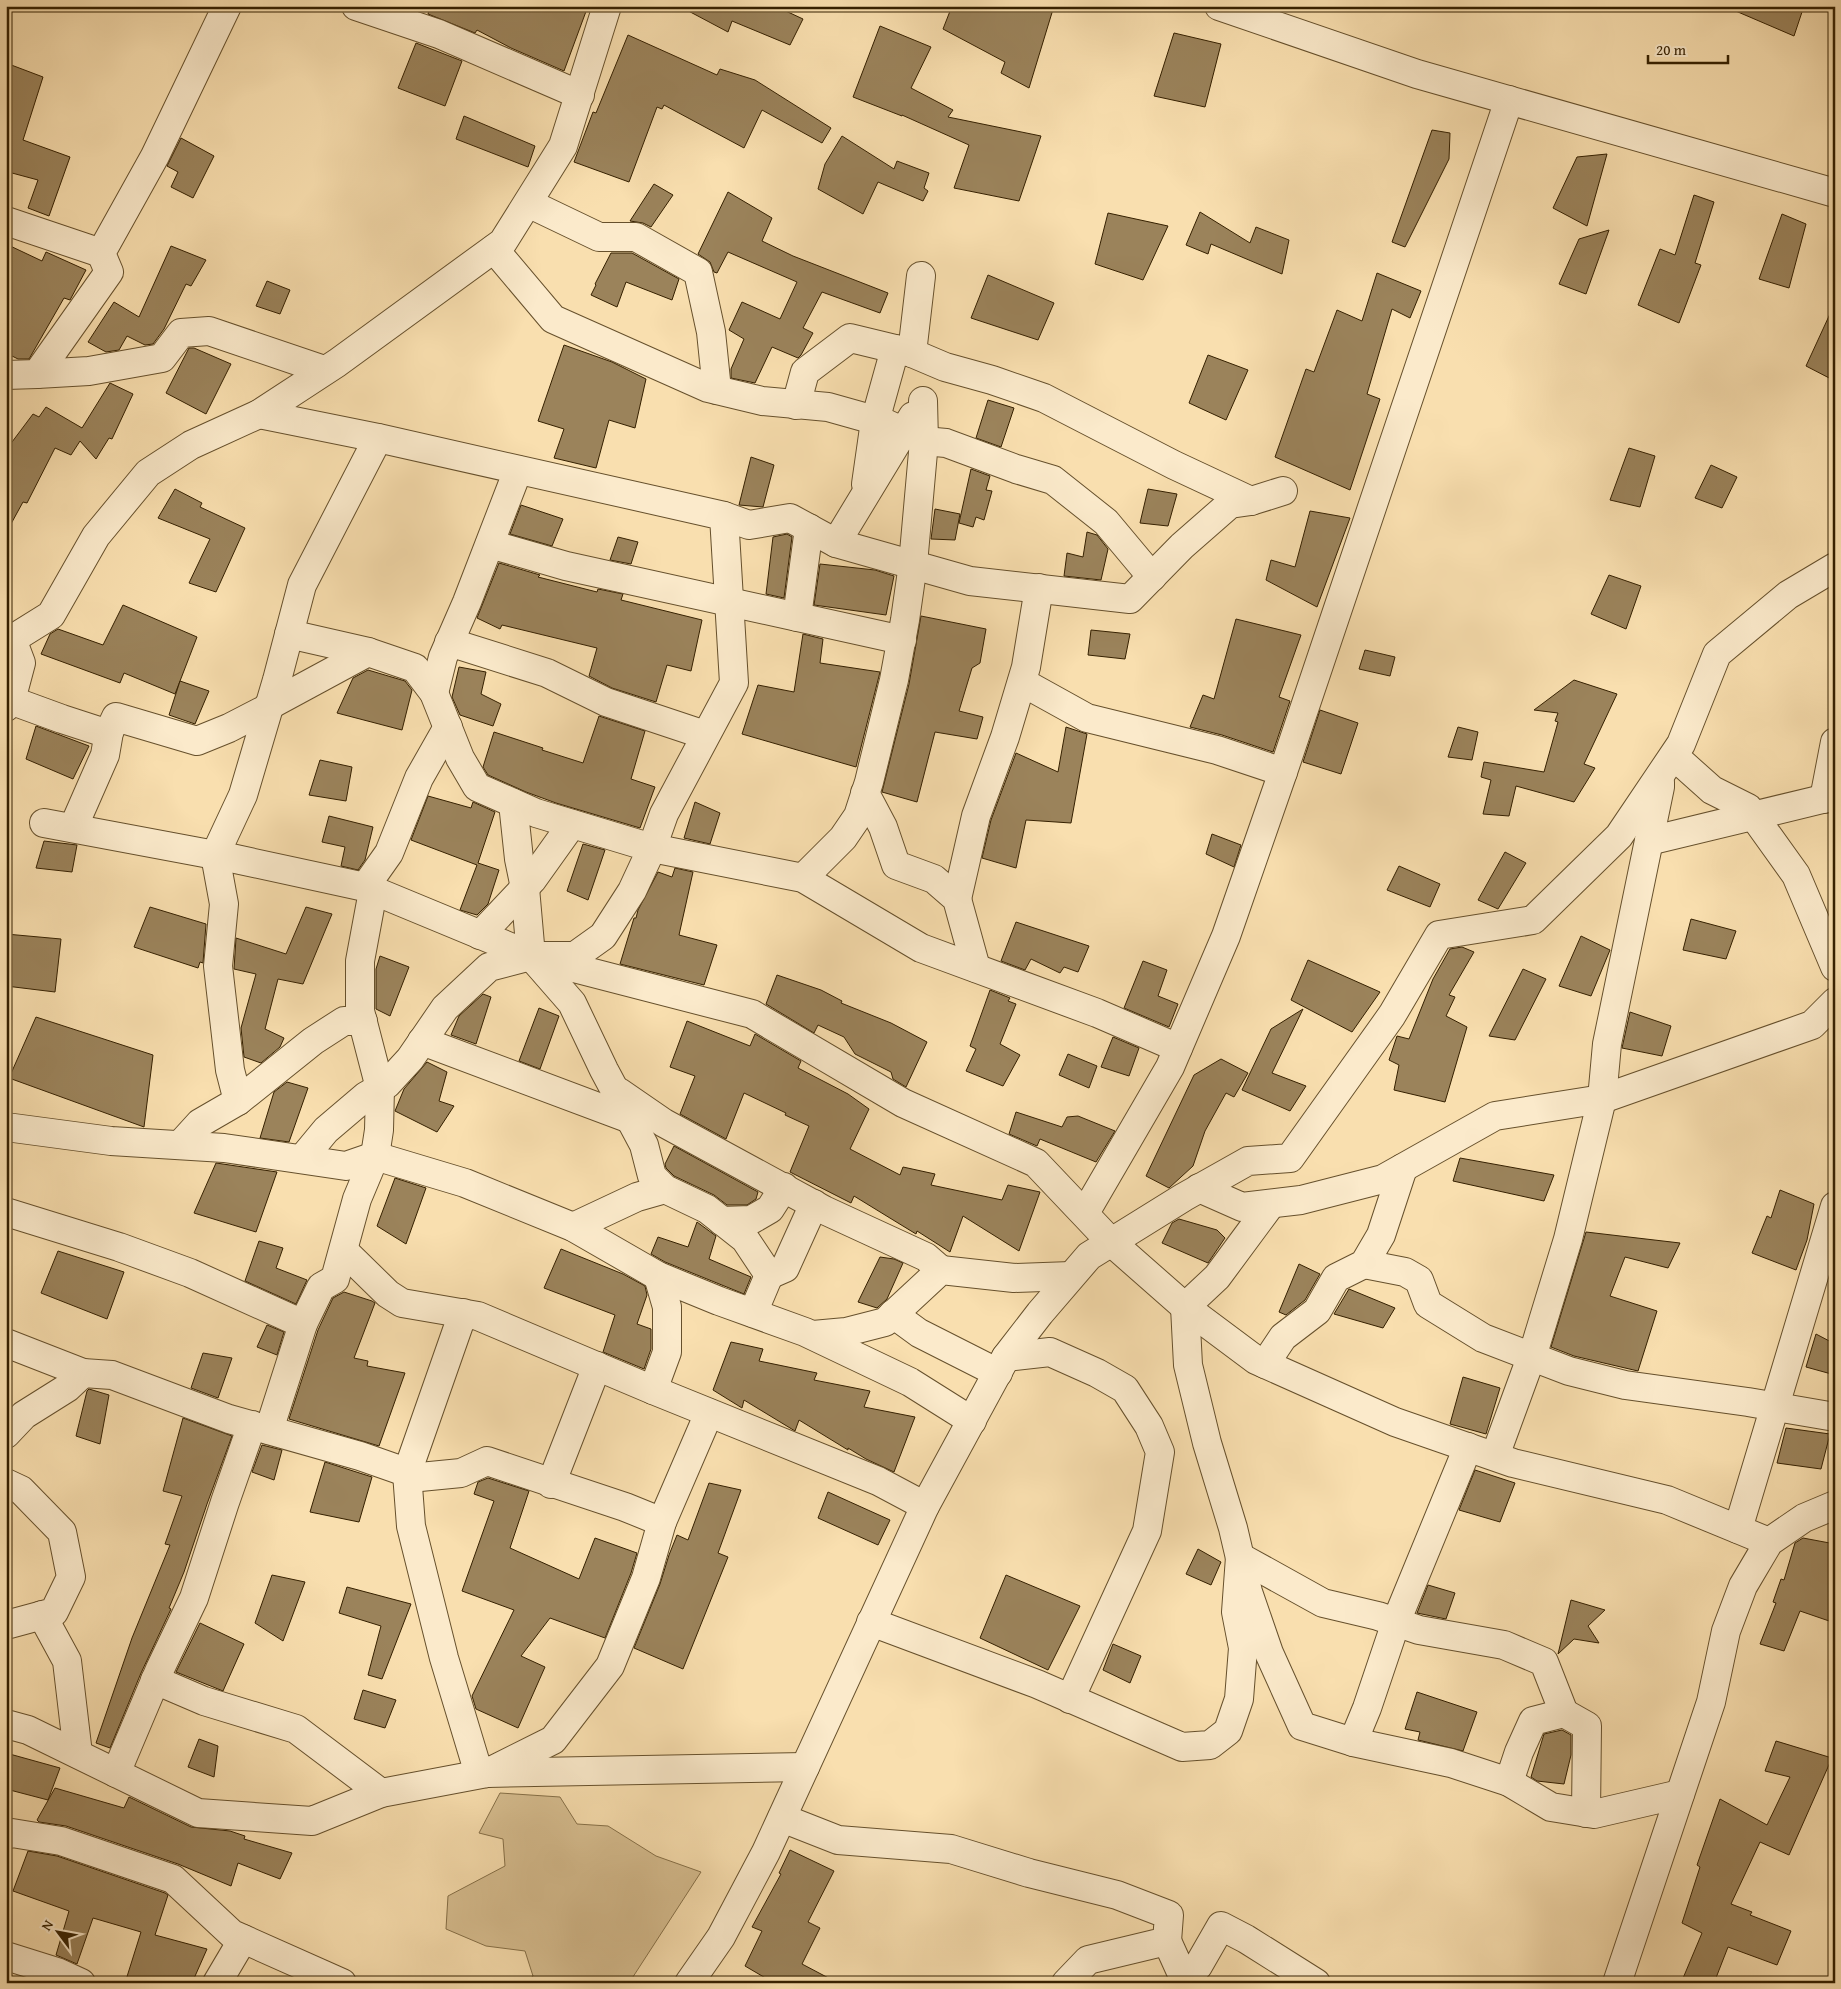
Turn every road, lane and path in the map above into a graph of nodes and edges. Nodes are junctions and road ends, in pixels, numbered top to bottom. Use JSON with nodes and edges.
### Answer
{"nodes":[{"id":1,"x":227,"y":6,"type":"edge"},
{"id":2,"x":356,"y":6,"type":"edge"},
{"id":3,"x":607,"y":6,"type":"edge"},
{"id":4,"x":1219,"y":6,"type":"edge"},
{"id":5,"x":580,"y":95,"type":"junction"},
{"id":6,"x":1509,"y":100,"type":"junction"},
{"id":7,"x":1835,"y":194,"type":"edge"},
{"id":8,"x":528,"y":203,"type":"junction"},
{"id":9,"x":6,"y":221,"type":"edge"},
{"id":10,"x":494,"y":249,"type":"junction"},
{"id":11,"x":101,"y":253,"type":"junction"},
{"id":12,"x":921,"y":276,"type":"dead end"},
{"id":13,"x":903,"y":351,"type":"junction"},
{"id":14,"x":945,"y":367,"type":"junction"},
{"id":15,"x":324,"y":370,"type":"junction"},
{"id":16,"x":37,"y":374,"type":"junction"},
{"id":17,"x":6,"y":375,"type":"edge"},
{"id":18,"x":717,"y":390,"type":"junction"},
{"id":19,"x":796,"y":404,"type":"junction"},
{"id":20,"x":259,"y":414,"type":"junction"},
{"id":21,"x":875,"y":421,"type":"junction"},
{"id":22,"x":914,"y":436,"type":"junction"},
{"id":23,"x":378,"y":438,"type":"junction"},
{"id":24,"x":518,"y":470,"type":"junction"},
{"id":25,"x":1283,"y":491,"type":"dead end"},
{"id":26,"x":864,"y":497,"type":"junction"},
{"id":27,"x":1251,"y":500,"type":"junction"},
{"id":28,"x":724,"y":516,"type":"junction"},
{"id":29,"x":810,"y":528,"type":"junction"},
{"id":30,"x":836,"y":543,"type":"junction"},
{"id":31,"x":490,"y":544,"type":"junction"},
{"id":32,"x":913,"y":564,"type":"junction"},
{"id":33,"x":1835,"y":567,"type":"edge"},
{"id":34,"x":1152,"y":577,"type":"junction"},
{"id":35,"x":1038,"y":588,"type":"junction"},
{"id":36,"x":728,"y":602,"type":"junction"},
{"id":37,"x":797,"y":617,"type":"junction"},
{"id":38,"x":289,"y":634,"type":"junction"},
{"id":39,"x":902,"y":640,"type":"junction"},
{"id":40,"x":9,"y":641,"type":"edge"},
{"id":41,"x":449,"y":642,"type":"junction"},
{"id":42,"x":368,"y":652,"type":"junction"},
{"id":43,"x":1022,"y":682,"type":"junction"},
{"id":44,"x":434,"y":693,"type":"junction"},
{"id":45,"x":8,"y":703,"type":"edge"},
{"id":46,"x":270,"y":705,"type":"junction"},
{"id":47,"x":448,"y":727,"type":"junction"},
{"id":48,"x":109,"y":732,"type":"junction"},
{"id":49,"x":706,"y":735,"type":"junction"},
{"id":50,"x":1835,"y":742,"type":"edge"},
{"id":51,"x":1666,"y":767,"type":"junction"},
{"id":52,"x":1283,"y":772,"type":"junction"},
{"id":53,"x":865,"y":793,"type":"junction"},
{"id":54,"x":1829,"y":798,"type":"edge"},
{"id":55,"x":512,"y":803,"type":"junction"},
{"id":56,"x":1754,"y":816,"type":"junction"},
{"id":57,"x":44,"y":823,"type":"dead end"},
{"id":58,"x":572,"y":824,"type":"junction"},
{"id":59,"x":73,"y":828,"type":"junction"},
{"id":60,"x":1649,"y":841,"type":"junction"},
{"id":61,"x":652,"y":848,"type":"junction"},
{"id":62,"x":216,"y":855,"type":"junction"},
{"id":63,"x":803,"y":878,"type":"junction"},
{"id":64,"x":525,"y":888,"type":"junction"},
{"id":65,"x":369,"y":889,"type":"junction"},
{"id":66,"x":957,"y":899,"type":"junction"},
{"id":67,"x":1827,"y":929,"type":"edge"},
{"id":68,"x":480,"y":935,"type":"junction"},
{"id":69,"x":531,"y":956,"type":"junction"},
{"id":70,"x":1835,"y":967,"type":"edge"},
{"id":71,"x":976,"y":968,"type":"junction"},
{"id":72,"x":1835,"y":1002,"type":"edge"},
{"id":73,"x":363,"y":1021,"type":"junction"},
{"id":74,"x":422,"y":1041,"type":"junction"},
{"id":75,"x":1178,"y":1048,"type":"junction"},
{"id":76,"x":380,"y":1088,"type":"junction"},
{"id":77,"x":614,"y":1088,"type":"junction"},
{"id":78,"x":1602,"y":1099,"type":"junction"},
{"id":79,"x":238,"y":1101,"type":"junction"},
{"id":80,"x":630,"y":1119,"type":"junction"},
{"id":81,"x":6,"y":1126,"type":"edge"},
{"id":82,"x":180,"y":1145,"type":"junction"},
{"id":83,"x":375,"y":1156,"type":"junction"},
{"id":84,"x":302,"y":1159,"type":"junction"},
{"id":85,"x":1403,"y":1168,"type":"junction"},
{"id":86,"x":784,"y":1187,"type":"junction"},
{"id":87,"x":1199,"y":1188,"type":"junction"},
{"id":88,"x":666,"y":1189,"type":"junction"},
{"id":89,"x":814,"y":1204,"type":"junction"},
{"id":90,"x":1271,"y":1204,"type":"junction"},
{"id":91,"x":1835,"y":1206,"type":"edge"},
{"id":92,"x":6,"y":1212,"type":"edge"},
{"id":93,"x":1085,"y":1213,"type":"junction"},
{"id":94,"x":722,"y":1221,"type":"junction"},
{"id":95,"x":572,"y":1227,"type":"junction"},
{"id":96,"x":1110,"y":1241,"type":"junction"},
{"id":97,"x":344,"y":1251,"type":"junction"},
{"id":98,"x":1364,"y":1264,"type":"junction"},
{"id":99,"x":941,"y":1270,"type":"junction"},
{"id":100,"x":769,"y":1275,"type":"junction"},
{"id":101,"x":658,"y":1276,"type":"junction"},
{"id":102,"x":1071,"y":1276,"type":"junction"},
{"id":103,"x":1185,"y":1307,"type":"junction"},
{"id":104,"x":463,"y":1313,"type":"junction"},
{"id":105,"x":753,"y":1313,"type":"junction"},
{"id":106,"x":893,"y":1314,"type":"junction"},
{"id":107,"x":303,"y":1324,"type":"junction"},
{"id":108,"x":812,"y":1335,"type":"junction"},
{"id":109,"x":6,"y":1343,"type":"edge"},
{"id":110,"x":1532,"y":1356,"type":"junction"},
{"id":111,"x":1265,"y":1364,"type":"junction"},
{"id":112,"x":1002,"y":1365,"type":"junction"},
{"id":113,"x":597,"y":1366,"type":"junction"},
{"id":114,"x":83,"y":1373,"type":"junction"},
{"id":115,"x":653,"y":1390,"type":"junction"},
{"id":116,"x":1774,"y":1406,"type":"junction"},
{"id":117,"x":709,"y":1413,"type":"junction"},
{"id":118,"x":1835,"y":1417,"type":"edge"},
{"id":119,"x":972,"y":1421,"type":"junction"},
{"id":120,"x":260,"y":1428,"type":"junction"},
{"id":121,"x":6,"y":1434,"type":"edge"},
{"id":122,"x":1468,"y":1447,"type":"junction"},
{"id":123,"x":1495,"y":1456,"type":"junction"},
{"id":124,"x":407,"y":1473,"type":"junction"},
{"id":125,"x":6,"y":1483,"type":"edge"},
{"id":126,"x":551,"y":1484,"type":"junction"},
{"id":127,"x":1835,"y":1505,"type":"edge"},
{"id":128,"x":925,"y":1506,"type":"junction"},
{"id":129,"x":662,"y":1522,"type":"junction"},
{"id":130,"x":1738,"y":1529,"type":"junction"},
{"id":131,"x":1770,"y":1542,"type":"junction"},
{"id":132,"x":1240,"y":1557,"type":"junction"},
{"id":133,"x":42,"y":1615,"type":"junction"},
{"id":134,"x":872,"y":1622,"type":"junction"},
{"id":135,"x":1396,"y":1622,"type":"junction"},
{"id":136,"x":6,"y":1625,"type":"edge"},
{"id":137,"x":155,"y":1680,"type":"junction"},
{"id":138,"x":1070,"y":1699,"type":"junction"},
{"id":139,"x":1564,"y":1713,"type":"junction"},
{"id":140,"x":6,"y":1724,"type":"edge"},
{"id":141,"x":1353,"y":1742,"type":"junction"},
{"id":142,"x":78,"y":1754,"type":"junction"},
{"id":143,"x":805,"y":1767,"type":"junction"},
{"id":144,"x":116,"y":1773,"type":"junction"},
{"id":145,"x":487,"y":1773,"type":"junction"},
{"id":146,"x":1509,"y":1782,"type":"junction"},
{"id":147,"x":381,"y":1793,"type":"junction"},
{"id":148,"x":1680,"y":1794,"type":"junction"},
{"id":149,"x":1586,"y":1813,"type":"junction"},
{"id":150,"x":782,"y":1818,"type":"junction"},
{"id":151,"x":6,"y":1835,"type":"edge"},
{"id":152,"x":243,"y":1939,"type":"junction"},
{"id":153,"x":1167,"y":1941,"type":"junction"},
{"id":154,"x":6,"y":1956,"type":"edge"},
{"id":155,"x":1305,"y":1979,"type":"edge"},
{"id":156,"x":81,"y":1983,"type":"edge"},
{"id":157,"x":217,"y":1983,"type":"edge"},
{"id":158,"x":342,"y":1983,"type":"edge"},
{"id":159,"x":689,"y":1983,"type":"edge"},
{"id":160,"x":1066,"y":1983,"type":"edge"},
{"id":161,"x":1617,"y":1983,"type":"edge"}],
"edges":[{"from":1,"to":11,"type":"street"},
{"from":2,"to":5,"type":"street"},
{"from":3,"to":5,"type":"street"},
{"from":4,"to":6,"type":"street"},
{"from":5,"to":8,"type":"street"},
{"from":6,"to":7,"type":"street"},
{"from":6,"to":52,"type":"street"},
{"from":8,"to":10,"type":"street"},
{"from":8,"to":18,"type":"street"},
{"from":9,"to":11,"type":"street"},
{"from":10,"to":15,"type":"street"},
{"from":10,"to":18,"type":"street"},
{"from":11,"to":16,"type":"street"},
{"from":12,"to":13,"type":"street"},
{"from":13,"to":14,"type":"street"},
{"from":13,"to":19,"type":"street"},
{"from":13,"to":21,"type":"street"},
{"from":14,"to":22,"type":"street"},
{"from":14,"to":27,"type":"street"},
{"from":15,"to":16,"type":"street"},
{"from":15,"to":20,"type":"street"},
{"from":16,"to":17,"type":"street"},
{"from":18,"to":19,"type":"street"},
{"from":19,"to":21,"type":"street"},
{"from":20,"to":23,"type":"street"},
{"from":20,"to":40,"type":"street"},
{"from":21,"to":22,"type":"street"},
{"from":21,"to":26,"type":"street"},
{"from":22,"to":26,"type":"street"},
{"from":22,"to":32,"type":"street"},
{"from":22,"to":34,"type":"street"},
{"from":23,"to":24,"type":"street"},
{"from":23,"to":38,"type":"street"},
{"from":24,"to":28,"type":"street"},
{"from":24,"to":31,"type":"street"},
{"from":25,"to":27,"type":"street"},
{"from":26,"to":30,"type":"street"},
{"from":27,"to":34,"type":"street"},
{"from":28,"to":29,"type":"street"},
{"from":28,"to":36,"type":"street"},
{"from":29,"to":30,"type":"street"},
{"from":29,"to":37,"type":"street"},
{"from":30,"to":32,"type":"street"},
{"from":31,"to":36,"type":"street"},
{"from":31,"to":41,"type":"street"},
{"from":32,"to":35,"type":"street"},
{"from":32,"to":39,"type":"street"},
{"from":33,"to":51,"type":"street"},
{"from":34,"to":35,"type":"street"},
{"from":35,"to":43,"type":"street"},
{"from":36,"to":37,"type":"street"},
{"from":36,"to":49,"type":"street"},
{"from":37,"to":39,"type":"street"},
{"from":38,"to":42,"type":"street"},
{"from":38,"to":46,"type":"street"},
{"from":39,"to":53,"type":"street"},
{"from":40,"to":45,"type":"street"},
{"from":41,"to":44,"type":"street"},
{"from":41,"to":49,"type":"street"},
{"from":42,"to":44,"type":"street"},
{"from":42,"to":46,"type":"street"},
{"from":43,"to":52,"type":"street"},
{"from":43,"to":66,"type":"street"},
{"from":44,"to":47,"type":"street"},
{"from":45,"to":48,"type":"street"},
{"from":46,"to":48,"type":"street"},
{"from":46,"to":62,"type":"street"},
{"from":47,"to":55,"type":"street"},
{"from":47,"to":65,"type":"street"},
{"from":48,"to":59,"type":"street"},
{"from":49,"to":61,"type":"street"},
{"from":50,"to":54,"type":"street"},
{"from":51,"to":56,"type":"street"},
{"from":51,"to":60,"type":"street"},
{"from":51,"to":87,"type":"street"},
{"from":52,"to":75,"type":"street"},
{"from":53,"to":63,"type":"street"},
{"from":53,"to":66,"type":"street"},
{"from":54,"to":56,"type":"street"},
{"from":55,"to":58,"type":"street"},
{"from":55,"to":64,"type":"street"},
{"from":56,"to":60,"type":"street"},
{"from":56,"to":67,"type":"street"},
{"from":57,"to":59,"type":"street"},
{"from":58,"to":61,"type":"street"},
{"from":58,"to":64,"type":"street"},
{"from":59,"to":62,"type":"street"},
{"from":60,"to":78,"type":"street"},
{"from":61,"to":63,"type":"street"},
{"from":61,"to":69,"type":"street"},
{"from":62,"to":65,"type":"street"},
{"from":62,"to":79,"type":"street"},
{"from":63,"to":71,"type":"street"},
{"from":64,"to":68,"type":"street"},
{"from":64,"to":69,"type":"street"},
{"from":65,"to":68,"type":"street"},
{"from":65,"to":73,"type":"street"},
{"from":66,"to":71,"type":"street"},
{"from":67,"to":70,"type":"street"},
{"from":68,"to":69,"type":"street"},
{"from":69,"to":74,"type":"street"},
{"from":69,"to":77,"type":"street"},
{"from":69,"to":93,"type":"street"},
{"from":71,"to":75,"type":"street"},
{"from":72,"to":78,"type":"street"},
{"from":73,"to":76,"type":"street"},
{"from":73,"to":79,"type":"street"},
{"from":74,"to":76,"type":"street"},
{"from":74,"to":80,"type":"street"},
{"from":75,"to":93,"type":"street"},
{"from":76,"to":83,"type":"street"},
{"from":76,"to":84,"type":"street"},
{"from":77,"to":80,"type":"street"},
{"from":77,"to":86,"type":"street"},
{"from":78,"to":85,"type":"street"},
{"from":78,"to":110,"type":"street"},
{"from":79,"to":82,"type":"street"},
{"from":80,"to":88,"type":"street"},
{"from":81,"to":82,"type":"street"},
{"from":82,"to":84,"type":"street"},
{"from":83,"to":84,"type":"street"},
{"from":83,"to":95,"type":"street"},
{"from":83,"to":97,"type":"street"},
{"from":85,"to":90,"type":"street"},
{"from":85,"to":98,"type":"street"},
{"from":86,"to":89,"type":"street"},
{"from":86,"to":94,"type":"street"},
{"from":87,"to":90,"type":"street"},
{"from":87,"to":96,"type":"street"},
{"from":88,"to":94,"type":"street"},
{"from":88,"to":95,"type":"street"},
{"from":89,"to":99,"type":"street"},
{"from":89,"to":100,"type":"street"},
{"from":90,"to":103,"type":"street"},
{"from":91,"to":116,"type":"street"},
{"from":92,"to":107,"type":"street"},
{"from":93,"to":96,"type":"street"},
{"from":94,"to":100,"type":"street"},
{"from":95,"to":101,"type":"street"},
{"from":96,"to":102,"type":"street"},
{"from":96,"to":103,"type":"street"},
{"from":97,"to":104,"type":"street"},
{"from":97,"to":107,"type":"street"},
{"from":98,"to":110,"type":"street"},
{"from":98,"to":111,"type":"street"},
{"from":99,"to":102,"type":"street"},
{"from":99,"to":106,"type":"street"},
{"from":100,"to":105,"type":"street"},
{"from":101,"to":105,"type":"street"},
{"from":101,"to":115,"type":"street"},
{"from":102,"to":112,"type":"street"},
{"from":103,"to":111,"type":"street"},
{"from":103,"to":132,"type":"street"},
{"from":104,"to":113,"type":"street"},
{"from":104,"to":124,"type":"street"},
{"from":105,"to":108,"type":"street"},
{"from":106,"to":108,"type":"street"},
{"from":106,"to":112,"type":"street"},
{"from":107,"to":120,"type":"street"},
{"from":108,"to":119,"type":"street"},
{"from":109,"to":114,"type":"street"},
{"from":110,"to":116,"type":"street"},
{"from":110,"to":123,"type":"street"},
{"from":111,"to":122,"type":"street"},
{"from":112,"to":119,"type":"street"},
{"from":112,"to":138,"type":"street"},
{"from":113,"to":115,"type":"street"},
{"from":113,"to":126,"type":"street"},
{"from":114,"to":120,"type":"street"},
{"from":114,"to":121,"type":"street"},
{"from":115,"to":117,"type":"street"},
{"from":116,"to":118,"type":"street"},
{"from":116,"to":130,"type":"street"},
{"from":117,"to":128,"type":"street"},
{"from":117,"to":129,"type":"street"},
{"from":119,"to":128,"type":"street"},
{"from":120,"to":124,"type":"street"},
{"from":120,"to":137,"type":"street"},
{"from":122,"to":123,"type":"street"},
{"from":122,"to":135,"type":"street"},
{"from":123,"to":130,"type":"street"},
{"from":124,"to":126,"type":"street"},
{"from":124,"to":145,"type":"street"},
{"from":125,"to":133,"type":"street"},
{"from":126,"to":129,"type":"street"},
{"from":127,"to":131,"type":"street"},
{"from":128,"to":134,"type":"street"},
{"from":129,"to":145,"type":"street"},
{"from":130,"to":131,"type":"street"},
{"from":131,"to":148,"type":"street"},
{"from":132,"to":135,"type":"street"},
{"from":132,"to":138,"type":"street"},
{"from":132,"to":141,"type":"street"},
{"from":133,"to":136,"type":"street"},
{"from":133,"to":142,"type":"street"},
{"from":134,"to":138,"type":"street"},
{"from":134,"to":143,"type":"street"},
{"from":135,"to":139,"type":"street"},
{"from":135,"to":141,"type":"street"},
{"from":137,"to":144,"type":"street"},
{"from":137,"to":147,"type":"street"},
{"from":139,"to":146,"type":"street"},
{"from":139,"to":149,"type":"street"},
{"from":140,"to":142,"type":"street"},
{"from":141,"to":146,"type":"street"},
{"from":142,"to":144,"type":"street"},
{"from":143,"to":145,"type":"street"},
{"from":143,"to":150,"type":"street"},
{"from":144,"to":147,"type":"street"},
{"from":145,"to":147,"type":"street"},
{"from":146,"to":149,"type":"street"},
{"from":148,"to":149,"type":"street"},
{"from":148,"to":161,"type":"street"},
{"from":150,"to":153,"type":"street"},
{"from":150,"to":159,"type":"street"},
{"from":151,"to":152,"type":"street"},
{"from":152,"to":157,"type":"street"},
{"from":152,"to":158,"type":"street"},
{"from":153,"to":155,"type":"street"},
{"from":153,"to":160,"type":"street"},
{"from":154,"to":156,"type":"street"}]}
